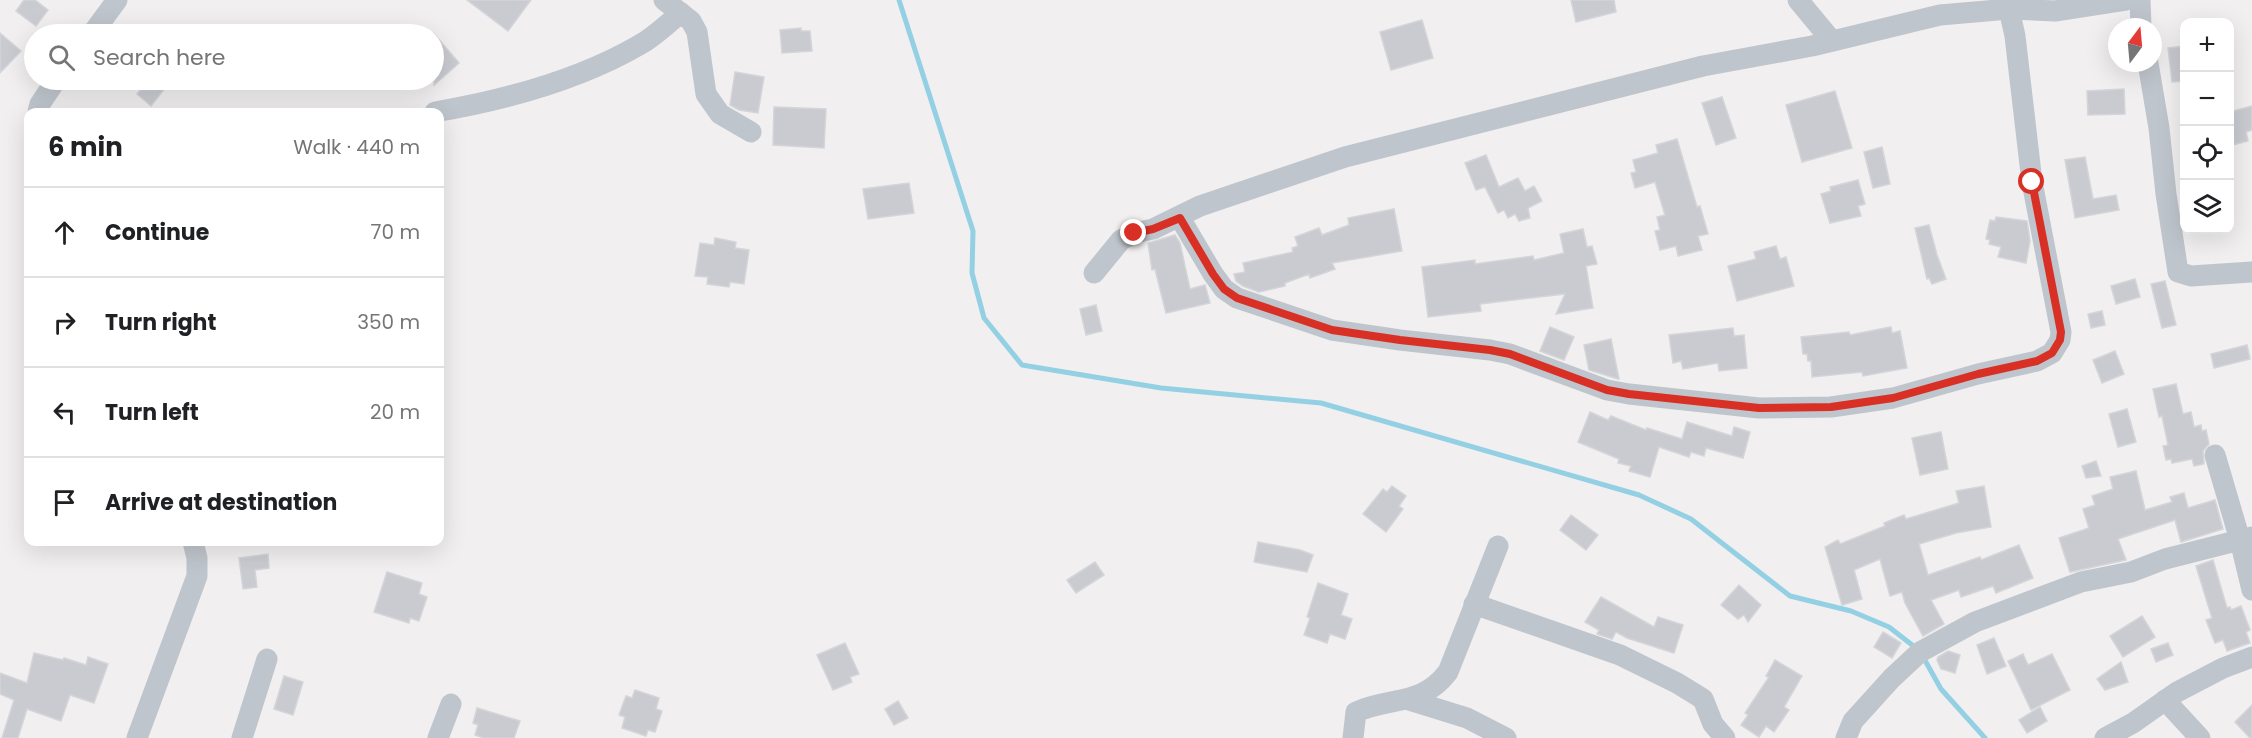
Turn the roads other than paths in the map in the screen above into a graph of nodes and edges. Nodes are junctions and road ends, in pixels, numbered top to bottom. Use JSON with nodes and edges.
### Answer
{"nodes":[{"id":1,"x":117,"y":0,"type":"edge"},
{"id":2,"x":1798,"y":0,"type":"edge"},
{"id":3,"x":2126,"y":0,"type":"edge"},
{"id":4,"x":2140,"y":0,"type":"edge"},
{"id":5,"x":672,"y":7,"type":"edge"},
{"id":6,"x":2009,"y":9,"type":"junction"},
{"id":7,"x":2141,"y":18,"type":"edge"},
{"id":8,"x":99,"y":24,"type":"edge"},
{"id":9,"x":1832,"y":41,"type":"junction"},
{"id":10,"x":2150,"y":72,"type":"edge"},
{"id":11,"x":49,"y":90,"type":"edge"},
{"id":12,"x":39,"y":108,"type":"edge"},
{"id":13,"x":444,"y":110,"type":"edge"},
{"id":14,"x":751,"y":132,"type":"dead end"},
{"id":15,"x":1180,"y":218,"type":"junction"},
{"id":16,"x":2252,"y":272,"type":"edge"},
{"id":17,"x":1094,"y":273,"type":"dead end"},
{"id":18,"x":2215,"y":455,"type":"dead end"},
{"id":19,"x":2246,"y":538,"type":"edge"},
{"id":20,"x":194,"y":546,"type":"edge"},
{"id":21,"x":1498,"y":546,"type":"dead end"},
{"id":22,"x":2252,"y":590,"type":"edge"},
{"id":23,"x":1474,"y":604,"type":"junction"},
{"id":24,"x":2252,"y":657,"type":"edge"},
{"id":25,"x":267,"y":659,"type":"dead end"},
{"id":26,"x":2165,"y":699,"type":"junction"},
{"id":27,"x":1409,"y":700,"type":"junction"},
{"id":28,"x":451,"y":704,"type":"dead end"},
{"id":29,"x":137,"y":738,"type":"edge"},
{"id":30,"x":242,"y":738,"type":"edge"},
{"id":31,"x":438,"y":738,"type":"edge"},
{"id":32,"x":1353,"y":738,"type":"edge"},
{"id":33,"x":1506,"y":738,"type":"edge"},
{"id":34,"x":1725,"y":738,"type":"edge"},
{"id":35,"x":1846,"y":738,"type":"edge"},
{"id":36,"x":2105,"y":738,"type":"edge"},
{"id":37,"x":2200,"y":738,"type":"edge"}],
"edges":[{"from":1,"to":8,"type":"street"},
{"from":2,"to":9,"type":"street"},
{"from":3,"to":6,"type":"street"},
{"from":4,"to":7,"type":"street"},
{"from":5,"to":13,"type":"street"},
{"from":5,"to":14,"type":"street"},
{"from":6,"to":9,"type":"street"},
{"from":6,"to":15,"type":"street"},
{"from":9,"to":15,"type":"street"},
{"from":10,"to":16,"type":"street"},
{"from":11,"to":12,"type":"street"},
{"from":15,"to":17,"type":"street"},
{"from":18,"to":19,"type":"street"},
{"from":19,"to":22,"type":"street"},
{"from":19,"to":35,"type":"street"},
{"from":20,"to":29,"type":"street"},
{"from":21,"to":23,"type":"street"},
{"from":23,"to":27,"type":"street"},
{"from":23,"to":34,"type":"street"},
{"from":24,"to":26,"type":"street"},
{"from":25,"to":30,"type":"street"},
{"from":26,"to":36,"type":"street"},
{"from":26,"to":37,"type":"street"},
{"from":27,"to":32,"type":"street"},
{"from":27,"to":33,"type":"street"},
{"from":28,"to":31,"type":"street"}]}
